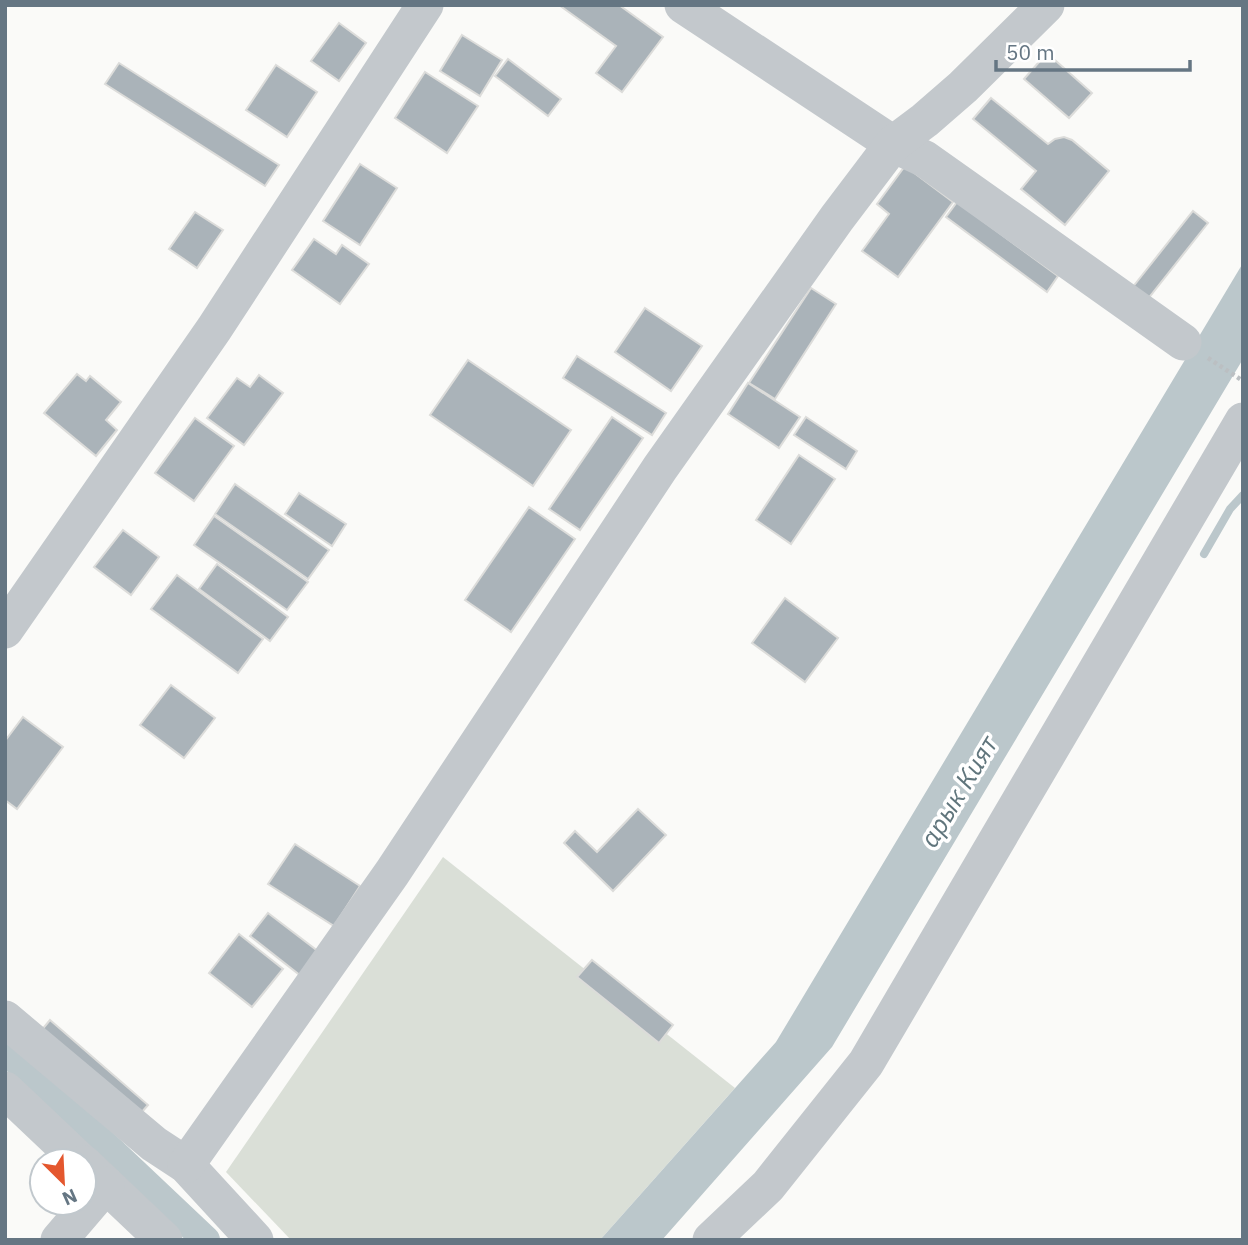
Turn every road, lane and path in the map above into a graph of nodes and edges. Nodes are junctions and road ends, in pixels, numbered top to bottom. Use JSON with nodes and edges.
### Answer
{"nodes":[{"id":1,"x":425,"y":5,"type":"edge"},
{"id":2,"x":684,"y":5,"type":"edge"},
{"id":3,"x":1046,"y":5,"type":"edge"},
{"id":4,"x":893,"y":144,"type":"junction"},
{"id":5,"x":1184,"y":342,"type":"joint"},
{"id":6,"x":1243,"y":381,"type":"edge"},
{"id":7,"x":1243,"y":421,"type":"edge"},
{"id":8,"x":5,"y":630,"type":"edge"},
{"id":9,"x":5,"y":1019,"type":"edge"},
{"id":10,"x":5,"y":1090,"type":"edge"},
{"id":11,"x":66,"y":1147,"type":"edge"},
{"id":12,"x":186,"y":1165,"type":"junction"},
{"id":13,"x":98,"y":1178,"type":"edge"},
{"id":14,"x":69,"y":1217,"type":"edge"},
{"id":15,"x":59,"y":1240,"type":"edge"},
{"id":16,"x":164,"y":1240,"type":"edge"},
{"id":17,"x":255,"y":1240,"type":"edge"},
{"id":18,"x":711,"y":1240,"type":"edge"}],
"edges":[{"from":1,"to":8,"type":"street"},
{"from":2,"to":4,"type":"street"},
{"from":3,"to":4,"type":"street"},
{"from":4,"to":5,"type":"street"},
{"from":4,"to":12,"type":"street"},
{"from":5,"to":6,"type":"path"},
{"from":7,"to":18,"type":"street"},
{"from":9,"to":12,"type":"street"},
{"from":10,"to":11,"type":"street"},
{"from":12,"to":17,"type":"street"},
{"from":13,"to":16,"type":"street"},
{"from":14,"to":15,"type":"street"}]}
